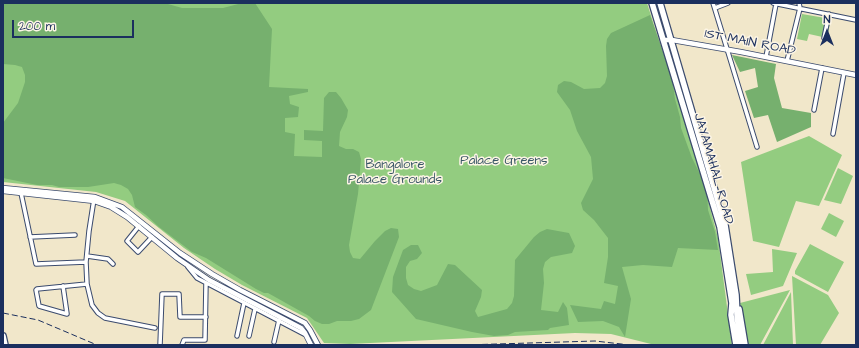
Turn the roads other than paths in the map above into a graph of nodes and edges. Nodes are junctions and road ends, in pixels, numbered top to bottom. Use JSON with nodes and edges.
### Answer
{"nodes":[{"id":1,"x":652,"y":3,"type":"edge"},
{"id":2,"x":660,"y":3,"type":"edge"},
{"id":3,"x":713,"y":3,"type":"edge"},
{"id":4,"x":728,"y":3,"type":"edge"},
{"id":5,"x":775,"y":3,"type":"edge"},
{"id":6,"x":799,"y":3,"type":"edge"},
{"id":7,"x":715,"y":8,"type":"junction"},
{"id":8,"x":800,"y":8,"type":"junction"},
{"id":9,"x":829,"y":14,"type":"junction"},
{"id":10,"x":856,"y":20,"type":"edge"},
{"id":11,"x":824,"y":38,"type":"dead end"},
{"id":12,"x":663,"y":40,"type":"junction"},
{"id":13,"x":672,"y":40,"type":"junction"},
{"id":14,"x":727,"y":49,"type":"junction"},
{"id":15,"x":766,"y":57,"type":"junction"},
{"id":16,"x":787,"y":61,"type":"junction"},
{"id":17,"x":822,"y":68,"type":"junction"},
{"id":18,"x":844,"y":73,"type":"junction"},
{"id":19,"x":856,"y":75,"type":"edge"},
{"id":20,"x":814,"y":110,"type":"dead end"},
{"id":21,"x":833,"y":134,"type":"dead end"},
{"id":22,"x":757,"y":147,"type":"dead end"},
{"id":23,"x":3,"y":188,"type":"edge"},
{"id":24,"x":3,"y":191,"type":"edge"},
{"id":25,"x":21,"y":193,"type":"junction"},
{"id":26,"x":94,"y":199,"type":"junction"},
{"id":27,"x":138,"y":226,"type":"junction"},
{"id":28,"x":75,"y":235,"type":"dead end"},
{"id":29,"x":30,"y":237,"type":"junction"},
{"id":30,"x":152,"y":237,"type":"junction"},
{"id":31,"x":180,"y":253,"type":"junction"},
{"id":32,"x":86,"y":256,"type":"junction"},
{"id":33,"x":176,"y":258,"type":"junction"},
{"id":34,"x":86,"y":262,"type":"junction"},
{"id":35,"x":113,"y":264,"type":"dead end"},
{"id":36,"x":186,"y":264,"type":"junction"},
{"id":37,"x":206,"y":283,"type":"junction"},
{"id":38,"x":86,"y":284,"type":"junction"},
{"id":39,"x":63,"y":286,"type":"junction"},
{"id":40,"x":244,"y":303,"type":"junction"},
{"id":41,"x":737,"y":303,"type":"junction"},
{"id":42,"x":255,"y":309,"type":"junction"},
{"id":43,"x":206,"y":317,"type":"junction"},
{"id":44,"x":279,"y":320,"type":"junction"},
{"id":45,"x":155,"y":328,"type":"dead end"},
{"id":46,"x":304,"y":334,"type":"dead end"},
{"id":47,"x":3,"y":336,"type":"edge"},
{"id":48,"x":236,"y":336,"type":"dead end"},
{"id":49,"x":249,"y":336,"type":"dead end"},
{"id":50,"x":274,"y":342,"type":"dead end"},
{"id":51,"x":310,"y":343,"type":"edge"},
{"id":52,"x":317,"y":343,"type":"edge"},
{"id":53,"x":5,"y":345,"type":"edge"},
{"id":54,"x":160,"y":345,"type":"edge"},
{"id":55,"x":182,"y":345,"type":"edge"},
{"id":56,"x":736,"y":345,"type":"edge"},
{"id":57,"x":741,"y":345,"type":"edge"},
{"id":58,"x":745,"y":345,"type":"edge"}],
"edges":[{"from":1,"to":12,"type":"main road","name":"JAYAMAHAL ROAD"},
{"from":2,"to":13,"type":"main road","name":"JAYAMAHAL ROAD"},
{"from":3,"to":7,"type":"street"},
{"from":4,"to":7,"type":"street"},
{"from":5,"to":8,"type":"street"},
{"from":5,"to":15,"type":"street"},
{"from":6,"to":8,"type":"street"},
{"from":7,"to":14,"type":"street"},
{"from":8,"to":9,"type":"street"},
{"from":8,"to":16,"type":"street"},
{"from":9,"to":10,"type":"street"},
{"from":9,"to":11,"type":"street"},
{"from":12,"to":13,"type":"street","name":"1ST MAIN ROAD"},
{"from":12,"to":56,"type":"main road","name":"JAYAMAHAL ROAD"},
{"from":13,"to":14,"type":"street","name":"1ST MAIN ROAD"},
{"from":13,"to":41,"type":"main road","name":"JAYAMAHAL ROAD"},
{"from":14,"to":15,"type":"street","name":"1ST MAIN ROAD"},
{"from":14,"to":22,"type":"street"},
{"from":15,"to":16,"type":"street","name":"1ST MAIN ROAD"},
{"from":16,"to":17,"type":"street","name":"1ST MAIN ROAD"},
{"from":17,"to":18,"type":"street","name":"1ST MAIN ROAD"},
{"from":17,"to":20,"type":"street"},
{"from":18,"to":19,"type":"street","name":"1ST MAIN ROAD"},
{"from":18,"to":21,"type":"street"},
{"from":23,"to":26,"type":"street"},
{"from":24,"to":25,"type":"street"},
{"from":25,"to":26,"type":"street"},
{"from":25,"to":29,"type":"street"},
{"from":26,"to":27,"type":"street"},
{"from":26,"to":31,"type":"street"},
{"from":26,"to":32,"type":"street"},
{"from":27,"to":30,"type":"street"},
{"from":27,"to":30,"type":"street"},
{"from":28,"to":29,"type":"street"},
{"from":29,"to":34,"type":"street"},
{"from":30,"to":33,"type":"street"},
{"from":31,"to":33,"type":"street"},
{"from":31,"to":52,"type":"street"},
{"from":32,"to":34,"type":"street"},
{"from":32,"to":35,"type":"street"},
{"from":33,"to":36,"type":"street"},
{"from":34,"to":38,"type":"street"},
{"from":36,"to":37,"type":"street"},
{"from":36,"to":51,"type":"street"},
{"from":37,"to":40,"type":"street"},
{"from":37,"to":43,"type":"street"},
{"from":38,"to":39,"type":"street"},
{"from":38,"to":45,"type":"street"},
{"from":39,"to":39,"type":"street"},
{"from":40,"to":42,"type":"street"},
{"from":40,"to":48,"type":"street"},
{"from":41,"to":57,"type":"main road","name":"JAYAMAHAL ROAD"},
{"from":41,"to":58,"type":"main road"},
{"from":42,"to":44,"type":"street"},
{"from":42,"to":49,"type":"street"},
{"from":43,"to":54,"type":"street"},
{"from":43,"to":55,"type":"street"},
{"from":44,"to":46,"type":"street"},
{"from":44,"to":50,"type":"street"},
{"from":47,"to":53,"type":"main road"},
{"from":51,"to":52,"type":"street"}]}
